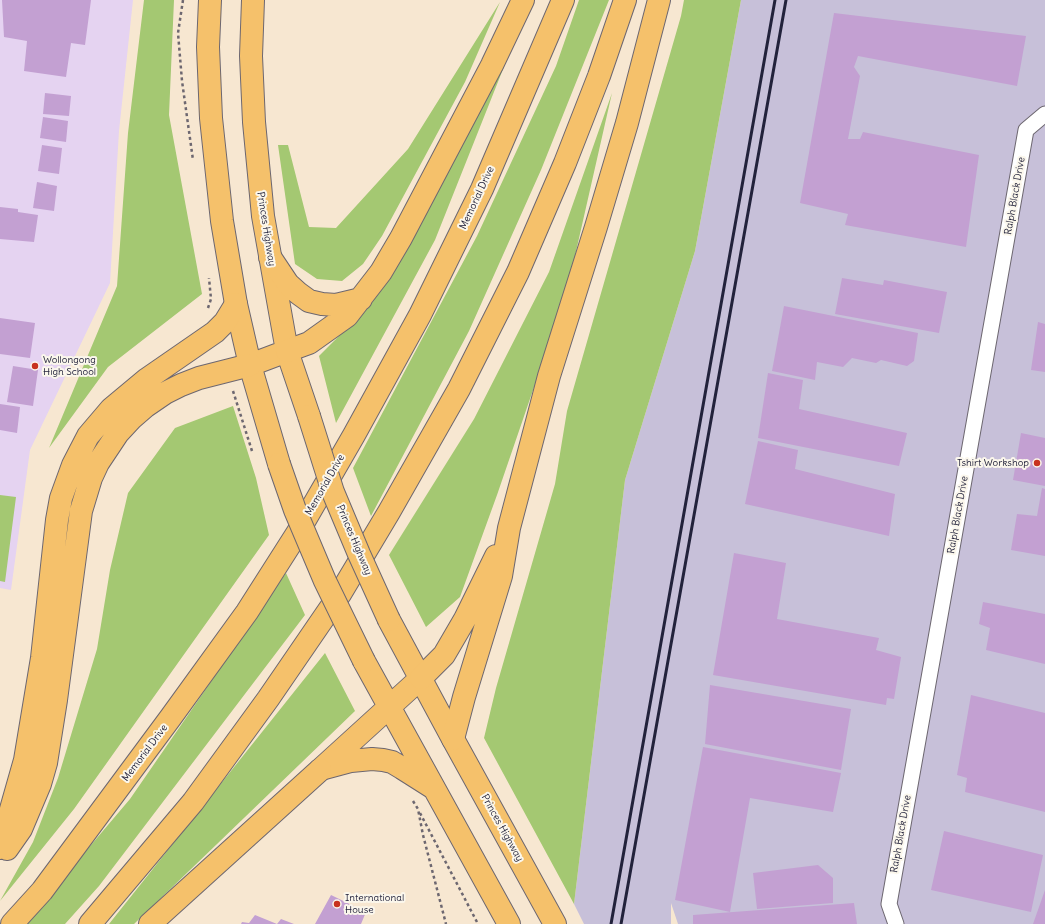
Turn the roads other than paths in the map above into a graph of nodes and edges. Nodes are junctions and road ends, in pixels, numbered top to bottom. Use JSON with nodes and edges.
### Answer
{"nodes":[{"id":1,"x":210,"y":0,"type":"edge"},
{"id":2,"x":252,"y":0,"type":"edge"},
{"id":3,"x":523,"y":0,"type":"edge"},
{"id":4,"x":563,"y":0,"type":"edge"},
{"id":5,"x":625,"y":0,"type":"edge"},
{"id":6,"x":659,"y":0,"type":"edge"},
{"id":7,"x":1045,"y":114,"type":"edge"},
{"id":8,"x":270,"y":257,"type":"junction"},
{"id":9,"x":361,"y":299,"type":"junction"},
{"id":10,"x":236,"y":304,"type":"junction"},
{"id":11,"x":287,"y":352,"type":"junction"},
{"id":12,"x":250,"y":366,"type":"junction"},
{"id":13,"x":509,"y":528,"type":"junction"},
{"id":14,"x":421,"y":678,"type":"junction"},
{"id":15,"x":390,"y":706,"type":"junction"},
{"id":16,"x":453,"y":739,"type":"junction"},
{"id":17,"x":320,"y":770,"type":"junction"},
{"id":18,"x":434,"y":789,"type":"junction"},
{"id":19,"x":0,"y":848,"type":"edge"},
{"id":20,"x":0,"y":860,"type":"edge"},
{"id":21,"x":12,"y":924,"type":"edge"},
{"id":22,"x":90,"y":924,"type":"edge"},
{"id":23,"x":150,"y":924,"type":"edge"},
{"id":24,"x":509,"y":924,"type":"edge"},
{"id":25,"x":555,"y":924,"type":"edge"},
{"id":26,"x":896,"y":924,"type":"edge"}],
"edges":[{"from":1,"to":10,"type":"main road"},
{"from":2,"to":8,"type":"main road","name":"Princes Highway"},
{"from":3,"to":9,"type":"main road"},
{"from":4,"to":21,"type":"main road","name":"Memorial Drive"},
{"from":5,"to":22,"type":"main road"},
{"from":6,"to":13,"type":"main road"},
{"from":7,"to":26,"type":"street","name":"Ralph Black Drive"},
{"from":8,"to":9,"type":"main road"},
{"from":8,"to":11,"type":"main road","name":"Princes Highway"},
{"from":9,"to":11,"type":"main road"},
{"from":10,"to":12,"type":"main road"},
{"from":10,"to":19,"type":"main road"},
{"from":11,"to":12,"type":"main road"},
{"from":11,"to":14,"type":"main road","name":"Princes Highway","bridge":true},
{"from":12,"to":15,"type":"main road","bridge":true},
{"from":12,"to":20,"type":"main road"},
{"from":13,"to":14,"type":"main road"},
{"from":13,"to":16,"type":"main road"},
{"from":14,"to":15,"type":"main road"},
{"from":14,"to":16,"type":"main road","name":"Princes Highway"},
{"from":15,"to":17,"type":"main road"},
{"from":15,"to":18,"type":"main road"},
{"from":16,"to":25,"type":"main road","name":"Princes Highway"},
{"from":17,"to":18,"type":"main road"},
{"from":17,"to":23,"type":"main road"},
{"from":18,"to":24,"type":"main road"}]}
